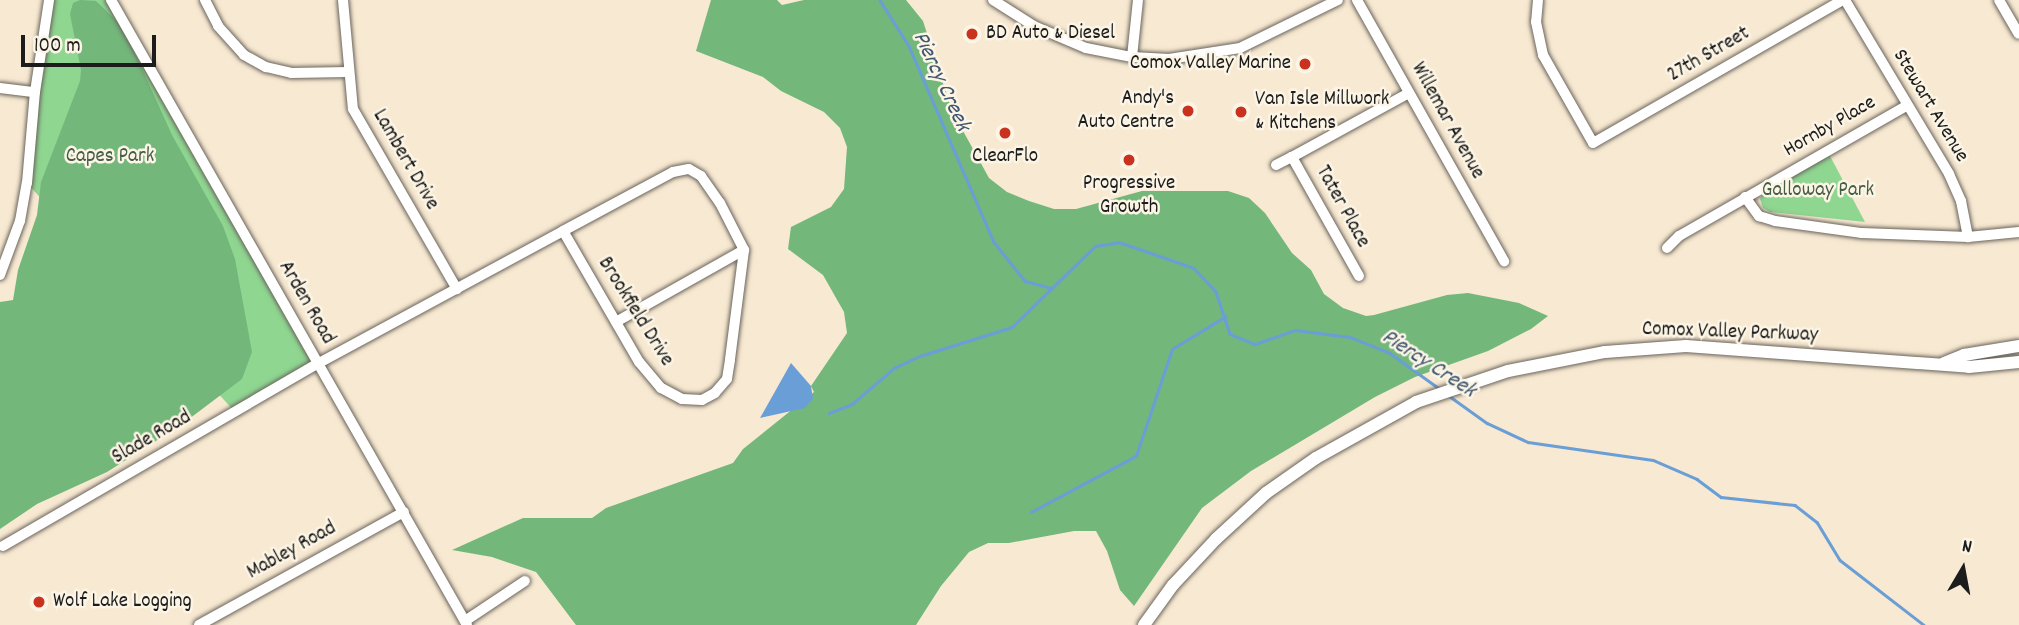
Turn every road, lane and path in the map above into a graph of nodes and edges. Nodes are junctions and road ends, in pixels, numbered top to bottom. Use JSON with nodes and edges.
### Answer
{"nodes":[{"id":1,"x":49,"y":0,"type":"edge"},
{"id":2,"x":111,"y":0,"type":"edge"},
{"id":3,"x":205,"y":0,"type":"edge"},
{"id":4,"x":343,"y":0,"type":"edge"},
{"id":5,"x":993,"y":0,"type":"edge"},
{"id":6,"x":1138,"y":0,"type":"edge"},
{"id":7,"x":1338,"y":0,"type":"edge"},
{"id":8,"x":1357,"y":0,"type":"edge"},
{"id":9,"x":1538,"y":0,"type":"edge"},
{"id":10,"x":1844,"y":0,"type":"edge"},
{"id":11,"x":1999,"y":0,"type":"edge"},
{"id":12,"x":2019,"y":34,"type":"edge"},
{"id":13,"x":1132,"y":57,"type":"junction"},
{"id":14,"x":348,"y":72,"type":"junction"},
{"id":15,"x":0,"y":88,"type":"edge"},
{"id":16,"x":35,"y":92,"type":"junction"},
{"id":17,"x":1409,"y":93,"type":"junction"},
{"id":18,"x":1906,"y":106,"type":"junction"},
{"id":19,"x":1292,"y":157,"type":"junction"},
{"id":20,"x":1276,"y":164,"type":"dead end"},
{"id":21,"x":1745,"y":197,"type":"junction"},
{"id":22,"x":563,"y":231,"type":"junction"},
{"id":23,"x":2019,"y":232,"type":"edge"},
{"id":24,"x":1968,"y":237,"type":"junction"},
{"id":25,"x":1667,"y":248,"type":"dead end"},
{"id":26,"x":744,"y":250,"type":"junction"},
{"id":27,"x":1504,"y":261,"type":"dead end"},
{"id":28,"x":0,"y":275,"type":"edge"},
{"id":29,"x":1359,"y":276,"type":"dead end"},
{"id":30,"x":457,"y":289,"type":"junction"},
{"id":31,"x":616,"y":322,"type":"junction"},
{"id":32,"x":2019,"y":346,"type":"edge"},
{"id":33,"x":2019,"y":362,"type":"edge"},
{"id":34,"x":319,"y":363,"type":"junction"},
{"id":35,"x":1944,"y":363,"type":"junction"},
{"id":36,"x":404,"y":512,"type":"junction"},
{"id":37,"x":3,"y":546,"type":"dead end"},
{"id":38,"x":525,"y":581,"type":"dead end"},
{"id":39,"x":466,"y":623,"type":"edge"},
{"id":40,"x":199,"y":625,"type":"edge"},
{"id":41,"x":1144,"y":625,"type":"edge"}],
"edges":[{"from":1,"to":16,"type":"street"},
{"from":2,"to":34,"type":"street","name":"Arden Road"},
{"from":3,"to":14,"type":"street"},
{"from":4,"to":14,"type":"street","name":"Lambert Drive"},
{"from":5,"to":13,"type":"street"},
{"from":6,"to":13,"type":"street"},
{"from":7,"to":13,"type":"street"},
{"from":8,"to":17,"type":"street","name":"Willemar Avenue"},
{"from":9,"to":10,"type":"street","name":"27th Street"},
{"from":10,"to":18,"type":"street","name":"Stewart Avenue"},
{"from":11,"to":12,"type":"street"},
{"from":14,"to":30,"type":"street","name":"Lambert Drive"},
{"from":15,"to":16,"type":"street"},
{"from":16,"to":28,"type":"street"},
{"from":17,"to":19,"type":"street","name":"Tater Place"},
{"from":17,"to":27,"type":"street","name":"Willemar Avenue"},
{"from":18,"to":21,"type":"street","name":"Hornby Place"},
{"from":18,"to":24,"type":"street","name":"Stewart Avenue"},
{"from":19,"to":20,"type":"street","name":"Tater Place"},
{"from":19,"to":29,"type":"street","name":"Tater Place"},
{"from":21,"to":24,"type":"street"},
{"from":21,"to":25,"type":"street","name":"Hornby Place"},
{"from":22,"to":26,"type":"street"},
{"from":22,"to":30,"type":"street"},
{"from":22,"to":31,"type":"street","name":"Brookfield Drive"},
{"from":23,"to":24,"type":"street"},
{"from":26,"to":31,"type":"street"},
{"from":26,"to":31,"type":"street","name":"Brookfield Drive"},
{"from":30,"to":34,"type":"street"},
{"from":32,"to":35,"type":"main road","name":"Comox Valley Parkway"},
{"from":33,"to":35,"type":"main road","name":"Comox Valley Parkway"},
{"from":34,"to":36,"type":"street","name":"Arden Road"},
{"from":34,"to":37,"type":"street","name":"Slade Road"},
{"from":35,"to":41,"type":"main road","name":"Comox Valley Parkway"},
{"from":36,"to":39,"type":"street","name":"Arden Road"},
{"from":36,"to":40,"type":"street","name":"Mabley Road"},
{"from":38,"to":39,"type":"street"}]}
